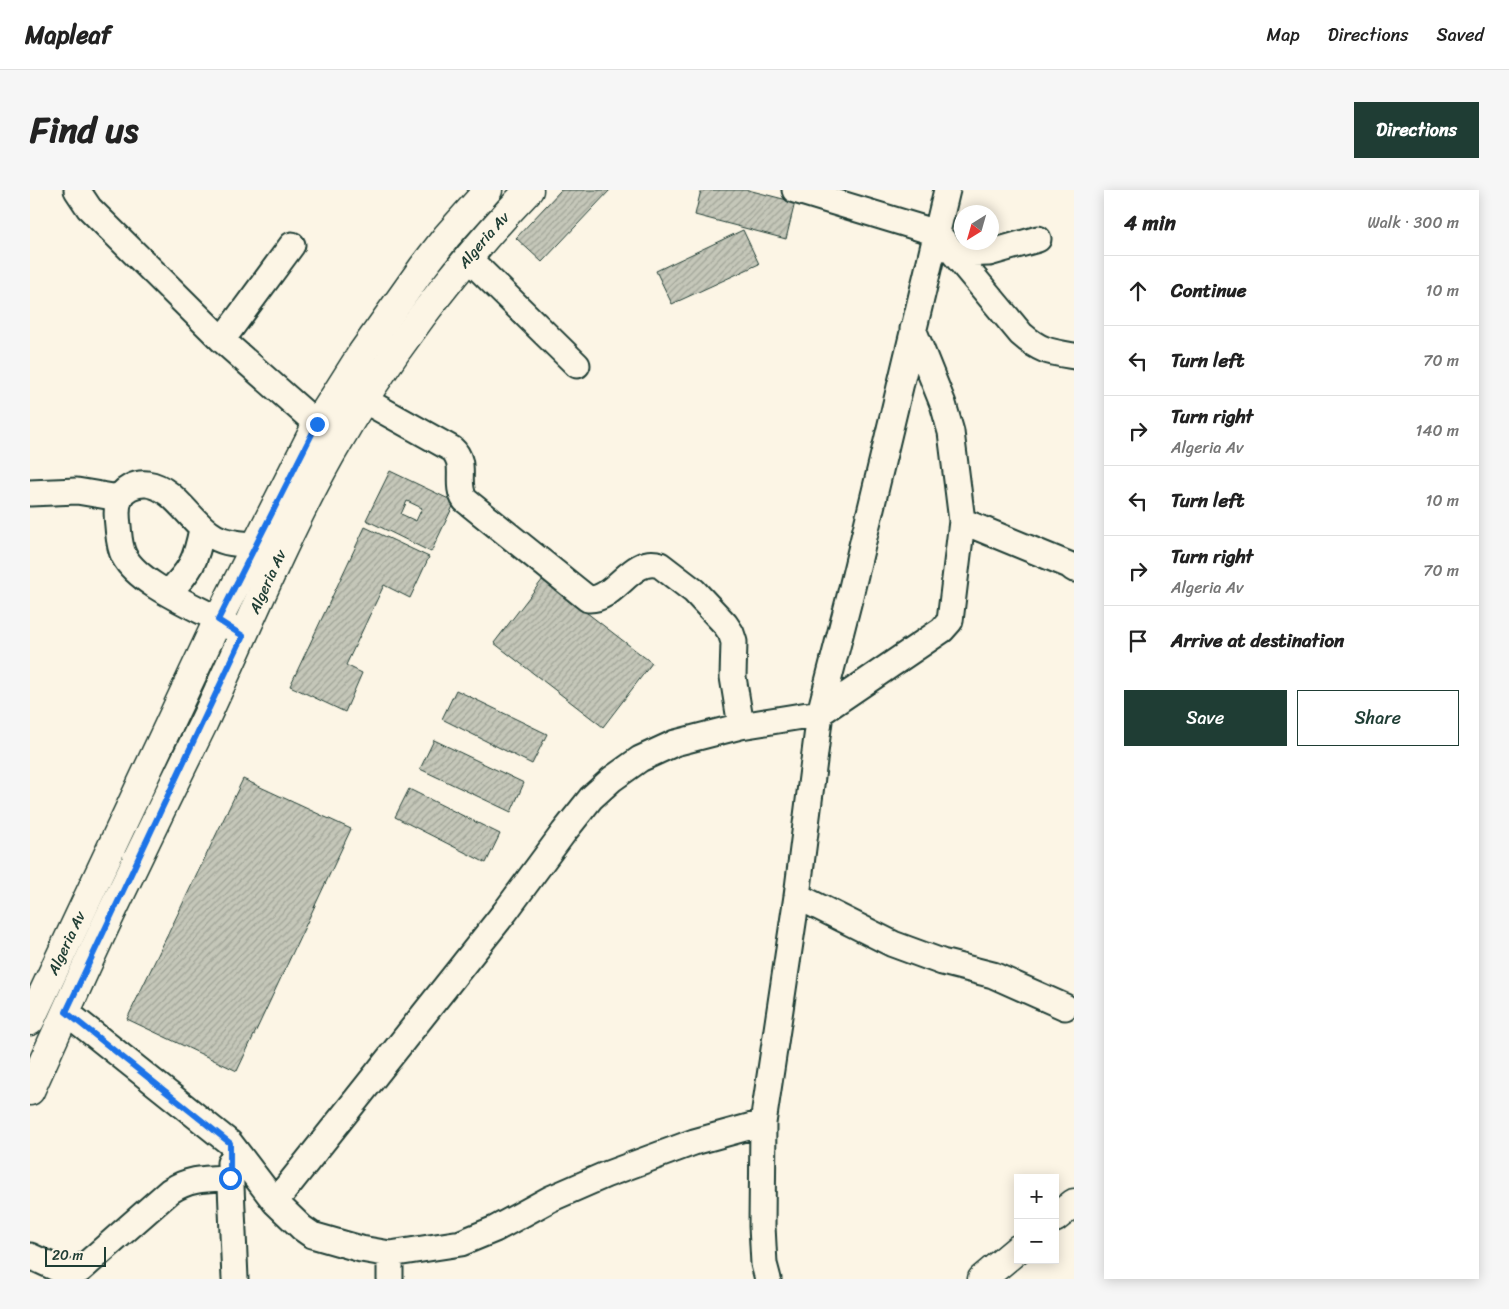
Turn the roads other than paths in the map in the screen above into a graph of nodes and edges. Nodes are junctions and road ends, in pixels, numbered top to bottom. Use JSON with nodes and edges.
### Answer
{"nodes":[{"id":1,"x":77,"y":190,"type":"edge"},
{"id":2,"x":528,"y":190,"type":"edge"},
{"id":3,"x":795,"y":190,"type":"edge"},
{"id":4,"x":947,"y":190,"type":"edge"},
{"id":5,"x":483,"y":192,"type":"edge"},
{"id":6,"x":937,"y":233,"type":"junction"},
{"id":7,"x":1038,"y":238,"type":"dead end"},
{"id":8,"x":292,"y":245,"type":"dead end"},
{"id":9,"x":955,"y":254,"type":"junction"},
{"id":10,"x":467,"y":257,"type":"junction"},
{"id":11,"x":914,"y":329,"type":"junction"},
{"id":12,"x":222,"y":340,"type":"junction"},
{"id":13,"x":1074,"y":356,"type":"edge"},
{"id":14,"x":577,"y":365,"type":"dead end"},
{"id":15,"x":364,"y":400,"type":"junction"},
{"id":16,"x":317,"y":424,"type":"junction"},
{"id":17,"x":30,"y":493,"type":"edge"},
{"id":18,"x":119,"y":498,"type":"junction"},
{"id":19,"x":962,"y":521,"type":"junction"},
{"id":20,"x":202,"y":529,"type":"junction"},
{"id":21,"x":256,"y":545,"type":"junction"},
{"id":22,"x":1074,"y":569,"type":"edge"},
{"id":23,"x":168,"y":593,"type":"junction"},
{"id":24,"x":218,"y":620,"type":"junction"},
{"id":25,"x":243,"y":636,"type":"junction"},
{"id":26,"x":820,"y":713,"type":"junction"},
{"id":27,"x":741,"y":726,"type":"junction"},
{"id":28,"x":797,"y":896,"type":"junction"},
{"id":29,"x":1071,"y":1007,"type":"edge"},
{"id":30,"x":66,"y":1012,"type":"junction"},
{"id":31,"x":30,"y":1020,"type":"edge"},
{"id":32,"x":30,"y":1090,"type":"edge"},
{"id":33,"x":763,"y":1123,"type":"junction"},
{"id":34,"x":230,"y":1143,"type":"junction"},
{"id":35,"x":230,"y":1178,"type":"junction"},
{"id":36,"x":275,"y":1202,"type":"junction"},
{"id":37,"x":1074,"y":1203,"type":"edge"},
{"id":38,"x":1059,"y":1215,"type":"edge"},
{"id":39,"x":1014,"y":1252,"type":"edge"},
{"id":40,"x":390,"y":1254,"type":"junction"},
{"id":41,"x":30,"y":1256,"type":"edge"},
{"id":42,"x":236,"y":1279,"type":"edge"},
{"id":43,"x":390,"y":1279,"type":"edge"},
{"id":44,"x":768,"y":1279,"type":"edge"},
{"id":45,"x":982,"y":1279,"type":"edge"}],
"edges":[{"from":1,"to":12,"type":"street"},
{"from":2,"to":10,"type":"main road","name":"Algeria Av"},
{"from":3,"to":6,"type":"street"},
{"from":4,"to":6,"type":"street"},
{"from":5,"to":16,"type":"main road","name":"Algeria Av"},
{"from":6,"to":9,"type":"street"},
{"from":6,"to":11,"type":"street"},
{"from":7,"to":9,"type":"street"},
{"from":8,"to":12,"type":"street"},
{"from":9,"to":13,"type":"street"},
{"from":10,"to":14,"type":"street"},
{"from":10,"to":15,"type":"main road","name":"Algeria Av"},
{"from":11,"to":19,"type":"street"},
{"from":11,"to":26,"type":"street"},
{"from":12,"to":16,"type":"street"},
{"from":15,"to":25,"type":"main road","name":"Algeria Av"},
{"from":15,"to":27,"type":"street"},
{"from":16,"to":21,"type":"main road","name":"Algeria Av"},
{"from":17,"to":18,"type":"street"},
{"from":18,"to":20,"type":"street"},
{"from":18,"to":23,"type":"street"},
{"from":19,"to":22,"type":"street"},
{"from":19,"to":26,"type":"street"},
{"from":20,"to":21,"type":"street"},
{"from":20,"to":23,"type":"street"},
{"from":21,"to":24,"type":"main road","name":"Algeria Av"},
{"from":23,"to":24,"type":"street"},
{"from":24,"to":25,"type":"street"},
{"from":24,"to":31,"type":"main road","name":"Algeria Av"},
{"from":25,"to":30,"type":"main road","name":"Algeria Av"},
{"from":26,"to":27,"type":"street"},
{"from":26,"to":28,"type":"street"},
{"from":27,"to":36,"type":"street"},
{"from":28,"to":29,"type":"street"},
{"from":28,"to":33,"type":"street"},
{"from":30,"to":32,"type":"main road","name":"Algeria Av"},
{"from":30,"to":34,"type":"street"},
{"from":33,"to":40,"type":"street"},
{"from":33,"to":44,"type":"street"},
{"from":34,"to":35,"type":"street"},
{"from":34,"to":36,"type":"street"},
{"from":35,"to":41,"type":"street"},
{"from":35,"to":42,"type":"street"},
{"from":36,"to":40,"type":"street"},
{"from":37,"to":38,"type":"main road"},
{"from":39,"to":45,"type":"main road"},
{"from":40,"to":43,"type":"street"}]}
